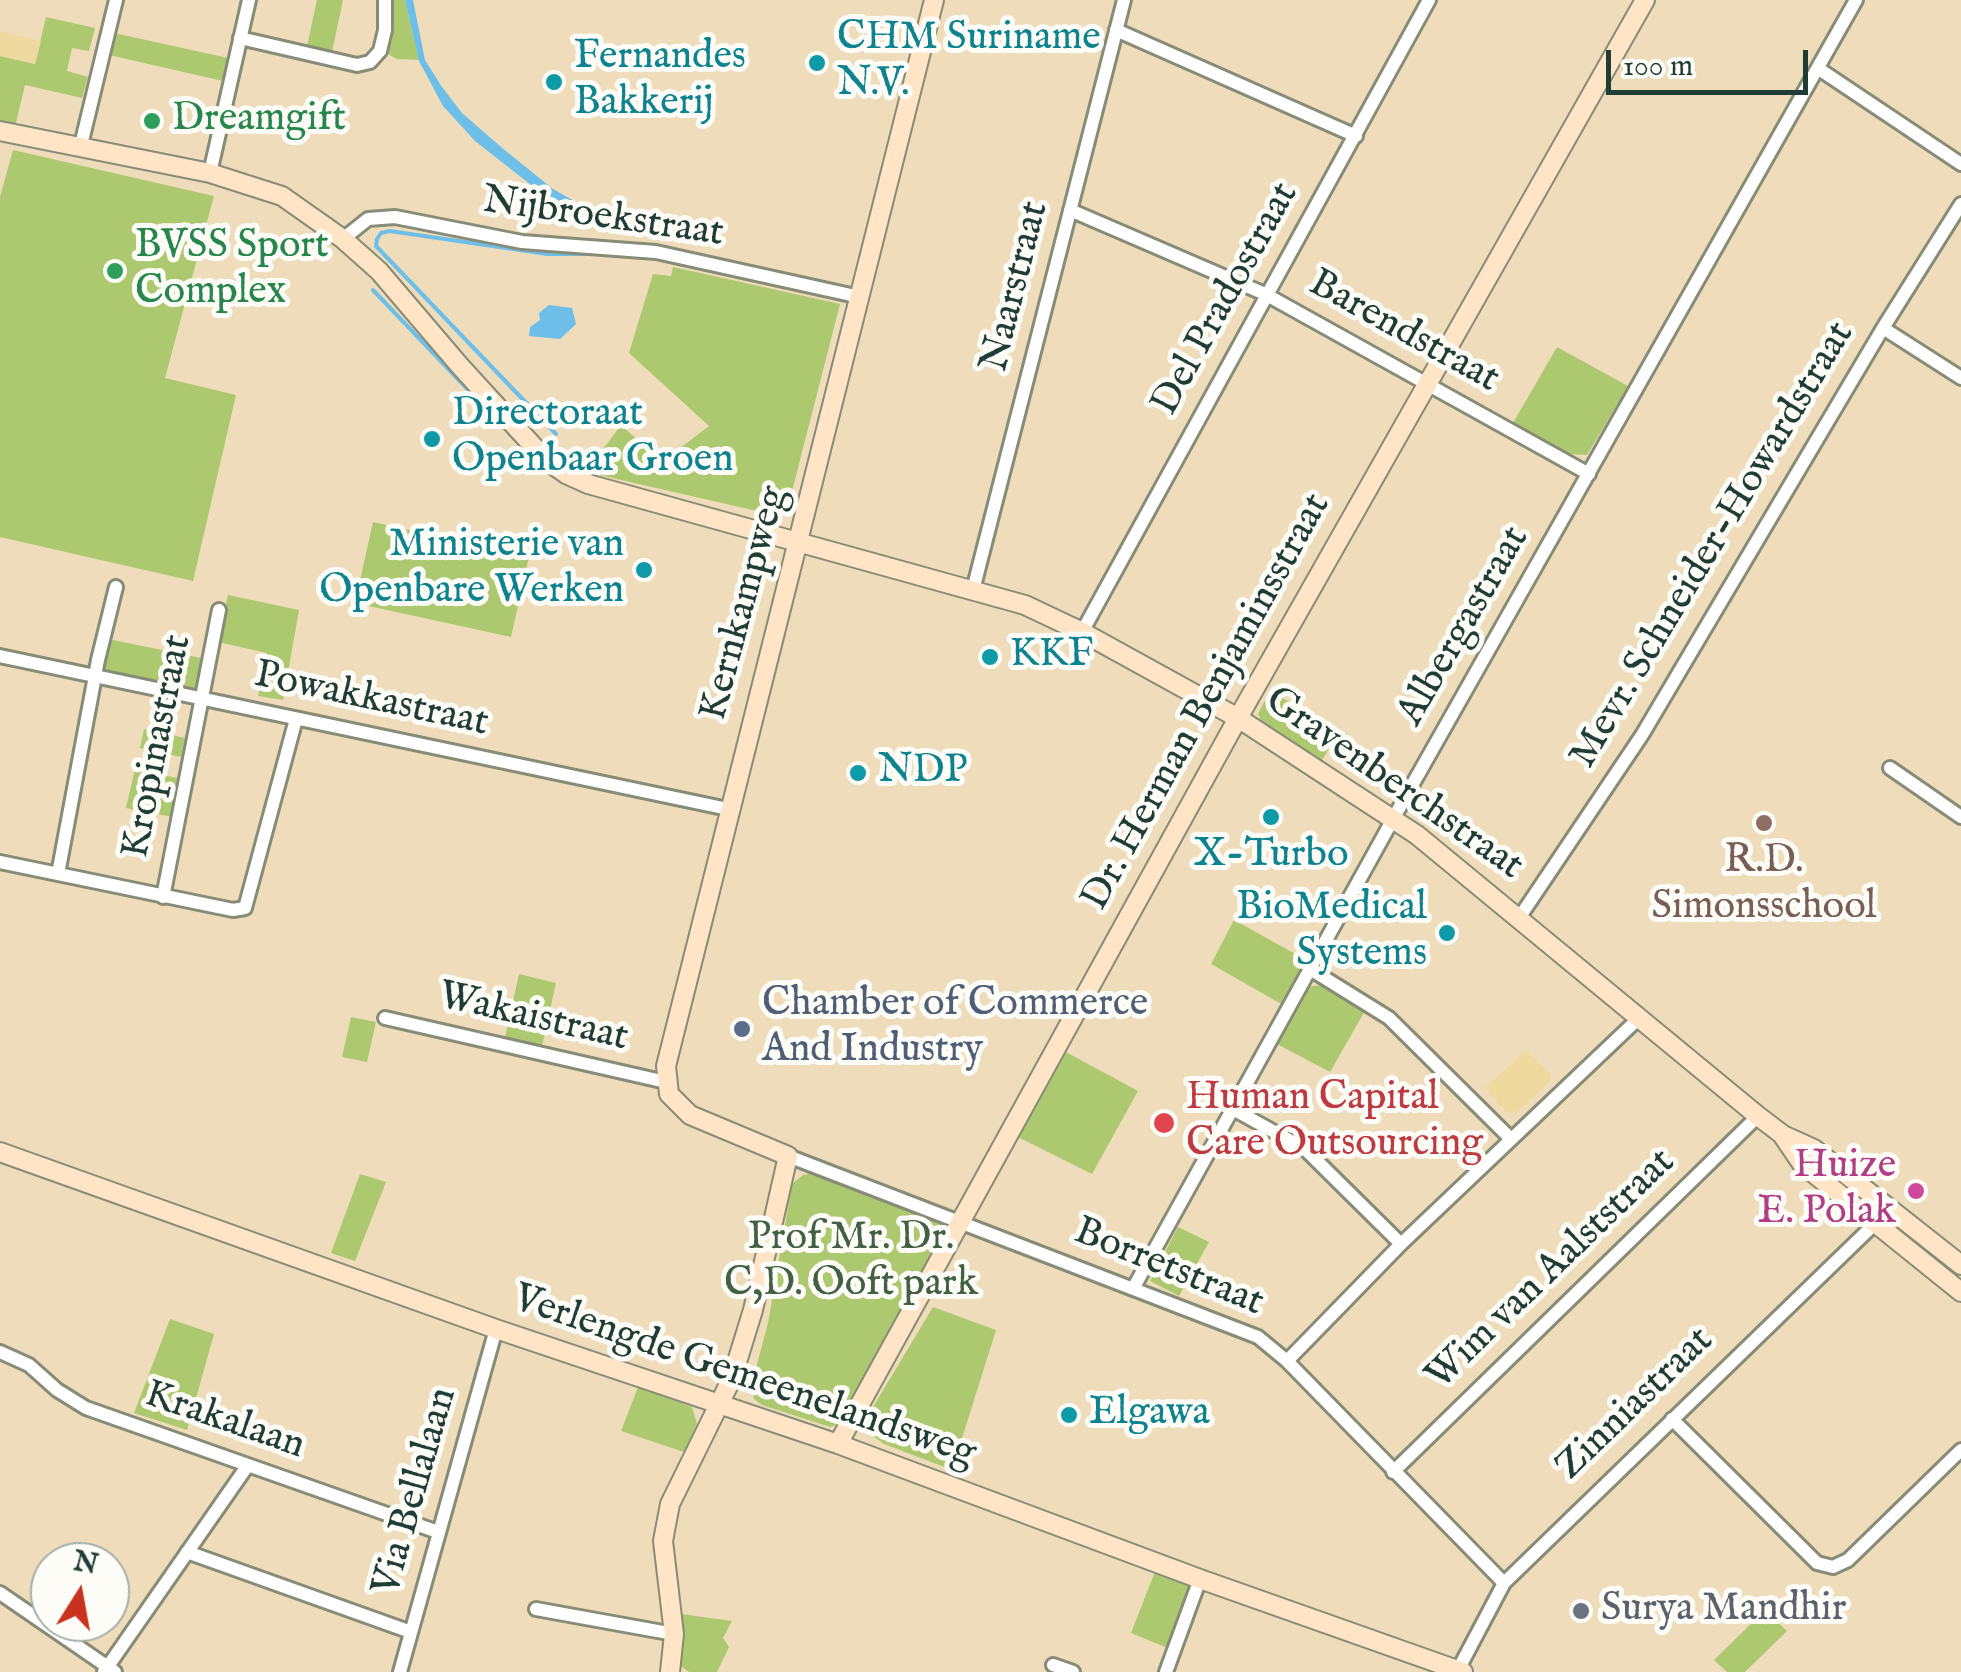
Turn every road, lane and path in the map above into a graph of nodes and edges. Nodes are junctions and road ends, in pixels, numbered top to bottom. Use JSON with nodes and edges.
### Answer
{"nodes":[{"id":1,"x":116,"y":0,"type":"edge"},
{"id":2,"x":249,"y":0,"type":"edge"},
{"id":3,"x":385,"y":0,"type":"edge"},
{"id":4,"x":934,"y":0,"type":"edge"},
{"id":5,"x":1124,"y":0,"type":"edge"},
{"id":6,"x":1430,"y":0,"type":"edge"},
{"id":7,"x":1645,"y":0,"type":"edge"},
{"id":8,"x":1856,"y":0,"type":"edge"},
{"id":9,"x":1116,"y":30,"type":"junction"},
{"id":10,"x":240,"y":38,"type":"junction"},
{"id":11,"x":1819,"y":69,"type":"junction"},
{"id":12,"x":0,"y":130,"type":"edge"},
{"id":13,"x":1356,"y":136,"type":"junction"},
{"id":14,"x":81,"y":145,"type":"junction"},
{"id":15,"x":1961,"y":164,"type":"edge"},
{"id":16,"x":210,"y":173,"type":"junction"},
{"id":17,"x":1961,"y":204,"type":"edge"},
{"id":18,"x":1070,"y":210,"type":"junction"},
{"id":19,"x":342,"y":238,"type":"junction"},
{"id":20,"x":1265,"y":294,"type":"junction"},
{"id":21,"x":860,"y":297,"type":"junction"},
{"id":22,"x":1883,"y":328,"type":"junction"},
{"id":23,"x":1961,"y":378,"type":"edge"},
{"id":24,"x":1428,"y":384,"type":"junction"},
{"id":25,"x":1589,"y":474,"type":"junction"},
{"id":26,"x":800,"y":540,"type":"junction"},
{"id":27,"x":116,"y":587,"type":"dead end"},
{"id":28,"x":973,"y":590,"type":"junction"},
{"id":29,"x":219,"y":610,"type":"dead end"},
{"id":30,"x":1082,"y":632,"type":"junction"},
{"id":31,"x":0,"y":656,"type":"edge"},
{"id":32,"x":95,"y":677,"type":"junction"},
{"id":33,"x":200,"y":699,"type":"junction"},
{"id":34,"x":1238,"y":718,"type":"junction"},
{"id":35,"x":296,"y":719,"type":"junction"},
{"id":36,"x":1890,"y":768,"type":"dead end"},
{"id":37,"x":728,"y":809,"type":"junction"},
{"id":38,"x":1961,"y":817,"type":"edge"},
{"id":39,"x":1393,"y":819,"type":"junction"},
{"id":40,"x":0,"y":862,"type":"edge"},
{"id":41,"x":58,"y":874,"type":"junction"},
{"id":42,"x":162,"y":897,"type":"junction"},
{"id":43,"x":1519,"y":918,"type":"junction"},
{"id":44,"x":1310,"y":969,"type":"junction"},
{"id":45,"x":385,"y":1018,"type":"dead end"},
{"id":46,"x":1638,"y":1020,"type":"junction"},
{"id":47,"x":666,"y":1082,"type":"junction"},
{"id":48,"x":1234,"y":1109,"type":"junction"},
{"id":49,"x":1758,"y":1116,"type":"junction"},
{"id":50,"x":1511,"y":1139,"type":"junction"},
{"id":51,"x":0,"y":1152,"type":"edge"},
{"id":52,"x":788,"y":1156,"type":"junction"},
{"id":53,"x":1884,"y":1216,"type":"junction"},
{"id":54,"x":960,"y":1223,"type":"junction"},
{"id":55,"x":1400,"y":1244,"type":"junction"},
{"id":56,"x":1961,"y":1265,"type":"edge"},
{"id":57,"x":1134,"y":1287,"type":"junction"},
{"id":58,"x":1961,"y":1292,"type":"edge"},
{"id":59,"x":496,"y":1329,"type":"junction"},
{"id":60,"x":0,"y":1352,"type":"edge"},
{"id":61,"x":1287,"y":1361,"type":"junction"},
{"id":62,"x":720,"y":1403,"type":"junction"},
{"id":63,"x":1672,"y":1419,"type":"junction"},
{"id":64,"x":838,"y":1444,"type":"junction"},
{"id":65,"x":1961,"y":1450,"type":"edge"},
{"id":66,"x":248,"y":1465,"type":"junction"},
{"id":67,"x":1393,"y":1472,"type":"junction"},
{"id":68,"x":438,"y":1532,"type":"junction"},
{"id":69,"x":187,"y":1552,"type":"junction"},
{"id":70,"x":1200,"y":1580,"type":"junction"},
{"id":71,"x":1504,"y":1582,"type":"junction"},
{"id":72,"x":0,"y":1593,"type":"edge"},
{"id":73,"x":536,"y":1609,"type":"dead end"},
{"id":74,"x":411,"y":1632,"type":"junction"},
{"id":75,"x":674,"y":1634,"type":"junction"},
{"id":76,"x":1053,"y":1665,"type":"dead end"},
{"id":77,"x":109,"y":1670,"type":"edge"},
{"id":78,"x":1459,"y":1671,"type":"edge"},
{"id":79,"x":400,"y":1672,"type":"edge"},
{"id":80,"x":670,"y":1672,"type":"edge"},
{"id":81,"x":1073,"y":1672,"type":"edge"},
{"id":82,"x":1166,"y":1672,"type":"edge"}],
"edges":[{"from":1,"to":14,"type":"street"},
{"from":2,"to":10,"type":"street"},
{"from":3,"to":10,"type":"street"},
{"from":4,"to":21,"type":"street","name":"Kernkampweg"},
{"from":5,"to":9,"type":"street","name":"Naarstraat"},
{"from":6,"to":13,"type":"street","name":"Del Pradostraat"},
{"from":7,"to":24,"type":"street","name":"Dr. Herman Benjaminsstraat"},
{"from":8,"to":11,"type":"street","name":"Albergastraat"},
{"from":9,"to":13,"type":"street"},
{"from":9,"to":18,"type":"street","name":"Naarstraat"},
{"from":10,"to":16,"type":"street"},
{"from":11,"to":15,"type":"street"},
{"from":11,"to":25,"type":"street","name":"Albergastraat"},
{"from":12,"to":14,"type":"street","name":"Gravenberchstraat"},
{"from":13,"to":20,"type":"street","name":"Del Pradostraat"},
{"from":14,"to":16,"type":"street","name":"Gravenberchstraat"},
{"from":16,"to":19,"type":"street","name":"Gravenberchstraat"},
{"from":17,"to":22,"type":"street","name":"Mevr. Schneider-Howardstraat"},
{"from":18,"to":20,"type":"street","name":"Barendstraat"},
{"from":18,"to":28,"type":"street","name":"Naarstraat"},
{"from":19,"to":21,"type":"street","name":"Nijbroekstraat"},
{"from":19,"to":26,"type":"street","name":"Gravenberchstraat"},
{"from":20,"to":24,"type":"street","name":"Barendstraat"},
{"from":20,"to":30,"type":"street","name":"Del Pradostraat"},
{"from":21,"to":26,"type":"street","name":"Kernkampweg"},
{"from":22,"to":23,"type":"street"},
{"from":22,"to":43,"type":"street","name":"Mevr. Schneider-Howardstraat"},
{"from":24,"to":25,"type":"street","name":"Barendstraat"},
{"from":24,"to":34,"type":"street","name":"Dr. Herman Benjaminsstraat"},
{"from":25,"to":39,"type":"street","name":"Albergastraat"},
{"from":26,"to":28,"type":"street","name":"Gravenberchstraat"},
{"from":26,"to":37,"type":"street","name":"Kernkampweg"},
{"from":27,"to":32,"type":"street"},
{"from":28,"to":30,"type":"street","name":"Gravenberchstraat"},
{"from":29,"to":33,"type":"street","name":"Kropinastraat"},
{"from":30,"to":34,"type":"street","name":"Gravenberchstraat"},
{"from":31,"to":32,"type":"street","name":"Powakkastraat"},
{"from":32,"to":33,"type":"street","name":"Powakkastraat"},
{"from":32,"to":41,"type":"street"},
{"from":33,"to":35,"type":"street","name":"Powakkastraat"},
{"from":33,"to":42,"type":"street","name":"Kropinastraat"},
{"from":34,"to":39,"type":"street","name":"Gravenberchstraat"},
{"from":34,"to":54,"type":"street","name":"Dr. Herman Benjaminsstraat"},
{"from":35,"to":37,"type":"street","name":"Powakkastraat"},
{"from":35,"to":42,"type":"street"},
{"from":36,"to":38,"type":"street"},
{"from":37,"to":47,"type":"street","name":"Kernkampweg"},
{"from":39,"to":43,"type":"street","name":"Gravenberchstraat"},
{"from":39,"to":44,"type":"street","name":"Albergastraat"},
{"from":40,"to":41,"type":"street"},
{"from":41,"to":42,"type":"street"},
{"from":43,"to":46,"type":"street","name":"Gravenberchstraat"},
{"from":44,"to":48,"type":"street","name":"Albergastraat"},
{"from":44,"to":50,"type":"street"},
{"from":45,"to":47,"type":"street","name":"Wakaistraat"},
{"from":46,"to":49,"type":"street","name":"Gravenberchstraat"},
{"from":46,"to":50,"type":"street"},
{"from":47,"to":52,"type":"street"},
{"from":48,"to":55,"type":"street"},
{"from":48,"to":57,"type":"street","name":"Albergastraat"},
{"from":49,"to":53,"type":"street","name":"Gravenberchstraat"},
{"from":49,"to":67,"type":"street","name":"Wim van Aalststraat"},
{"from":50,"to":55,"type":"street"},
{"from":51,"to":59,"type":"street","name":"Verlengde Gemeenelandsweg"},
{"from":52,"to":54,"type":"street","name":"Borretstraat"},
{"from":52,"to":62,"type":"street"},
{"from":53,"to":56,"type":"street","name":"Gravenberchstraat"},
{"from":53,"to":58,"type":"street","name":"Gravenberchstraat"},
{"from":53,"to":63,"type":"street","name":"Zinniastraat"},
{"from":54,"to":57,"type":"street","name":"Borretstraat"},
{"from":54,"to":64,"type":"street","name":"Dr. Herman Benjaminsstraat"},
{"from":55,"to":61,"type":"street"},
{"from":57,"to":61,"type":"street","name":"Borretstraat"},
{"from":59,"to":62,"type":"street","name":"Verlengde Gemeenelandsweg"},
{"from":59,"to":68,"type":"street","name":"Via Bellalaan"},
{"from":60,"to":66,"type":"street","name":"Krakalaan"},
{"from":61,"to":67,"type":"street","name":"Borretstraat"},
{"from":62,"to":64,"type":"street","name":"Verlengde Gemeenelandsweg"},
{"from":62,"to":75,"type":"street"},
{"from":63,"to":65,"type":"street"},
{"from":63,"to":71,"type":"street","name":"Zinniastraat"},
{"from":64,"to":70,"type":"street","name":"Verlengde Gemeenelandsweg"},
{"from":66,"to":68,"type":"street","name":"Krakalaan"},
{"from":66,"to":69,"type":"street"},
{"from":67,"to":71,"type":"street","name":"Borretstraat"},
{"from":68,"to":74,"type":"street","name":"Via Bellalaan"},
{"from":69,"to":74,"type":"street"},
{"from":69,"to":77,"type":"street"},
{"from":70,"to":78,"type":"street","name":"Verlengde Gemeenelandsweg"},
{"from":70,"to":82,"type":"street"},
{"from":71,"to":78,"type":"street","name":"Zinniastraat"},
{"from":72,"to":77,"type":"street"},
{"from":73,"to":75,"type":"street"},
{"from":74,"to":79,"type":"street","name":"Via Bellalaan"},
{"from":75,"to":80,"type":"street"},
{"from":76,"to":81,"type":"street"}]}
